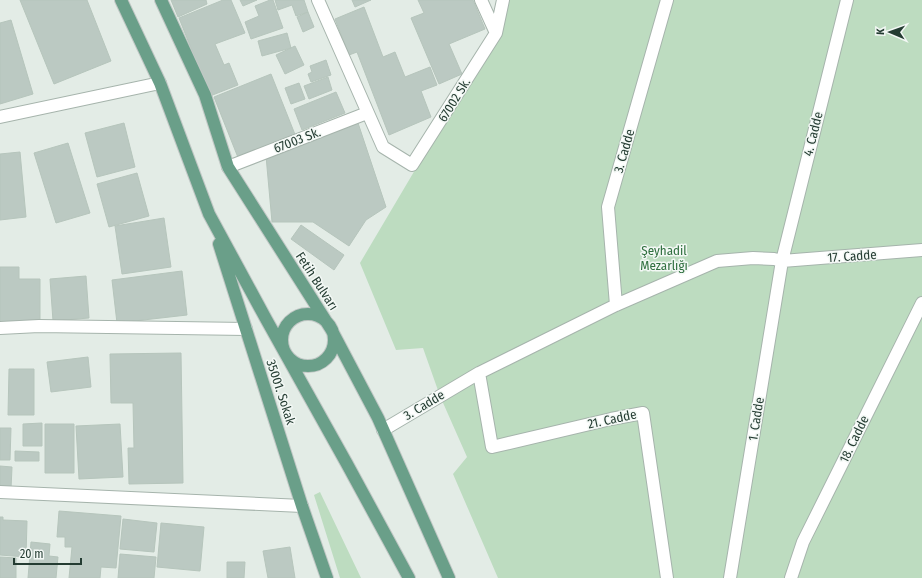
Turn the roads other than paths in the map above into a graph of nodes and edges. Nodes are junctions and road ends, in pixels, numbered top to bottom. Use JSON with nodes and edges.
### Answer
{"nodes":[{"id":1,"x":121,"y":0,"type":"edge"},
{"id":2,"x":161,"y":0,"type":"edge"},
{"id":3,"x":318,"y":0,"type":"edge"},
{"id":4,"x":481,"y":0,"type":"edge"},
{"id":5,"x":503,"y":0,"type":"edge"},
{"id":6,"x":667,"y":0,"type":"edge"},
{"id":7,"x":846,"y":0,"type":"edge"},
{"id":8,"x":496,"y":33,"type":"junction"},
{"id":9,"x":160,"y":83,"type":"junction"},
{"id":10,"x":367,"y":113,"type":"junction"},
{"id":11,"x":0,"y":118,"type":"edge"},
{"id":12,"x":228,"y":167,"type":"junction"},
{"id":13,"x":209,"y":214,"type":"junction"},
{"id":14,"x":922,"y":250,"type":"edge"},
{"id":15,"x":778,"y":260,"type":"junction"},
{"id":16,"x":922,"y":303,"type":"edge"},
{"id":17,"x":616,"y":305,"type":"junction"},
{"id":18,"x":0,"y":328,"type":"edge"},
{"id":19,"x":246,"y":329,"type":"junction"},
{"id":20,"x":331,"y":329,"type":"junction"},
{"id":21,"x":284,"y":349,"type":"junction"},
{"id":22,"x":479,"y":373,"type":"junction"},
{"id":23,"x":383,"y":430,"type":"junction"},
{"id":24,"x":0,"y":492,"type":"edge"},
{"id":25,"x":302,"y":506,"type":"junction"},
{"id":26,"x":327,"y":578,"type":"edge"},
{"id":27,"x":409,"y":578,"type":"edge"},
{"id":28,"x":449,"y":578,"type":"edge"},
{"id":29,"x":667,"y":578,"type":"edge"},
{"id":30,"x":730,"y":578,"type":"edge"},
{"id":31,"x":791,"y":578,"type":"edge"}],
"edges":[{"from":1,"to":9,"type":"main road"},
{"from":2,"to":12,"type":"main road","name":"Fetih Bulvarı"},
{"from":3,"to":10,"type":"street"},
{"from":4,"to":8,"type":"street"},
{"from":5,"to":8,"type":"street","name":"67002 Sk."},
{"from":6,"to":17,"type":"street","name":"3. Cadde"},
{"from":7,"to":15,"type":"street","name":"4. Cadde"},
{"from":8,"to":10,"type":"street","name":"67002 Sk."},
{"from":9,"to":11,"type":"street"},
{"from":9,"to":13,"type":"main road"},
{"from":10,"to":12,"type":"street","name":"67003 Sk."},
{"from":12,"to":20,"type":"main road","name":"Fetih Bulvarı"},
{"from":13,"to":19,"type":"main road","name":"35001. Sokak"},
{"from":13,"to":21,"type":"main road"},
{"from":14,"to":15,"type":"street","name":"17. Cadde"},
{"from":15,"to":17,"type":"street","name":"3. Cadde"},
{"from":15,"to":30,"type":"street","name":"1. Cadde"},
{"from":16,"to":31,"type":"street","name":"18. Cadde"},
{"from":17,"to":22,"type":"street","name":"3. Cadde"},
{"from":18,"to":19,"type":"street"},
{"from":19,"to":25,"type":"main road","name":"35001. Sokak"},
{"from":20,"to":21,"type":"main road"},
{"from":20,"to":21,"type":"main road"},
{"from":20,"to":23,"type":"main road","name":"Fetih Bulvarı"},
{"from":21,"to":27,"type":"main road"},
{"from":22,"to":23,"type":"street","name":"3. Cadde"},
{"from":22,"to":29,"type":"street","name":"21. Cadde"},
{"from":23,"to":28,"type":"main road","name":"Fetih Bulvarı"},
{"from":24,"to":25,"type":"street"},
{"from":25,"to":26,"type":"main road","name":"35001. Sokak"}]}
